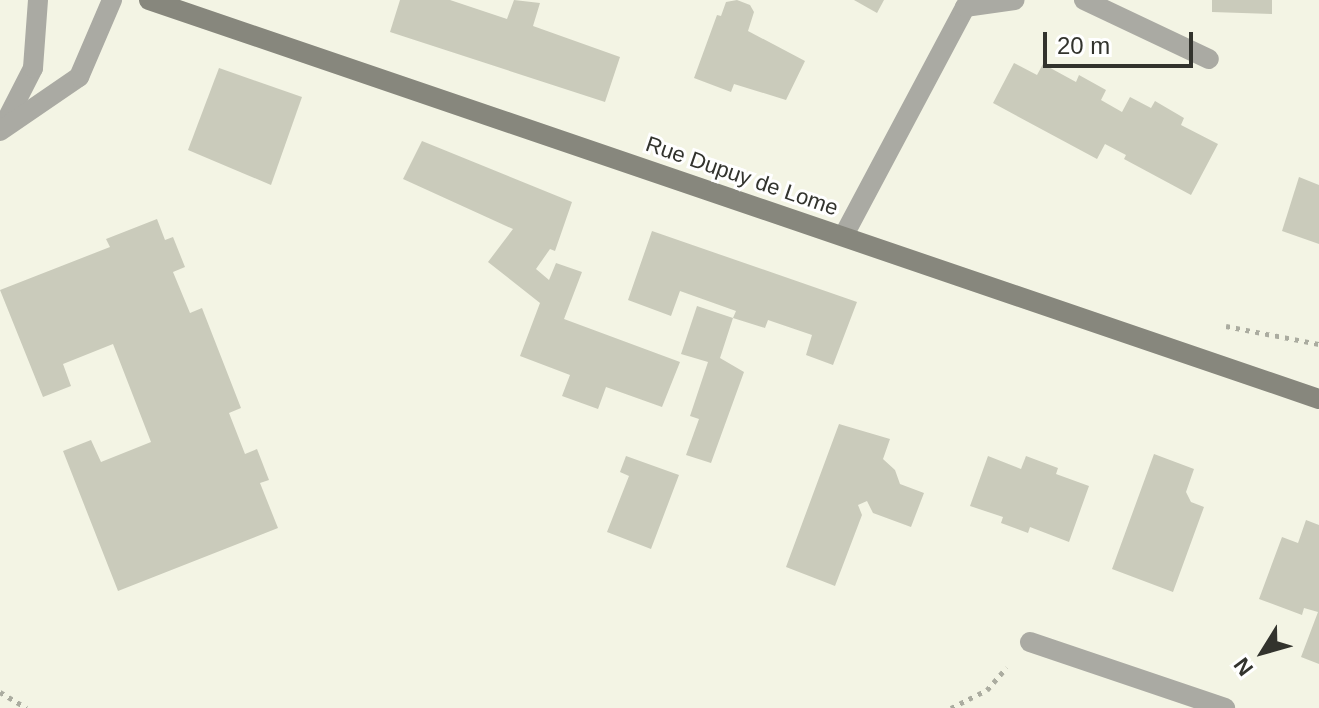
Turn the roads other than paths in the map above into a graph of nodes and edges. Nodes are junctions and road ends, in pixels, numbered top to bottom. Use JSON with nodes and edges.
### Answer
{"nodes":[{"id":1,"x":38,"y":0,"type":"edge"},
{"id":2,"x":112,"y":0,"type":"edge"},
{"id":3,"x":149,"y":0,"type":"edge"},
{"id":4,"x":1015,"y":0,"type":"edge"},
{"id":5,"x":1084,"y":0,"type":"edge"},
{"id":6,"x":1209,"y":59,"type":"dead end"},
{"id":7,"x":0,"y":131,"type":"edge"},
{"id":8,"x":844,"y":235,"type":"junction"},
{"id":9,"x":1319,"y":399,"type":"edge"},
{"id":10,"x":1030,"y":642,"type":"road end"},
{"id":11,"x":1225,"y":708,"type":"edge"}],
"edges":[{"from":1,"to":7,"type":"street"},
{"from":2,"to":7,"type":"street"},
{"from":3,"to":8,"type":"street","name":"Rue Dupuy de Lome"},
{"from":4,"to":8,"type":"street"},
{"from":5,"to":6,"type":"street"},
{"from":8,"to":9,"type":"street","name":"Rue Dupuy de Lome"},
{"from":10,"to":11,"type":"street"}]}
